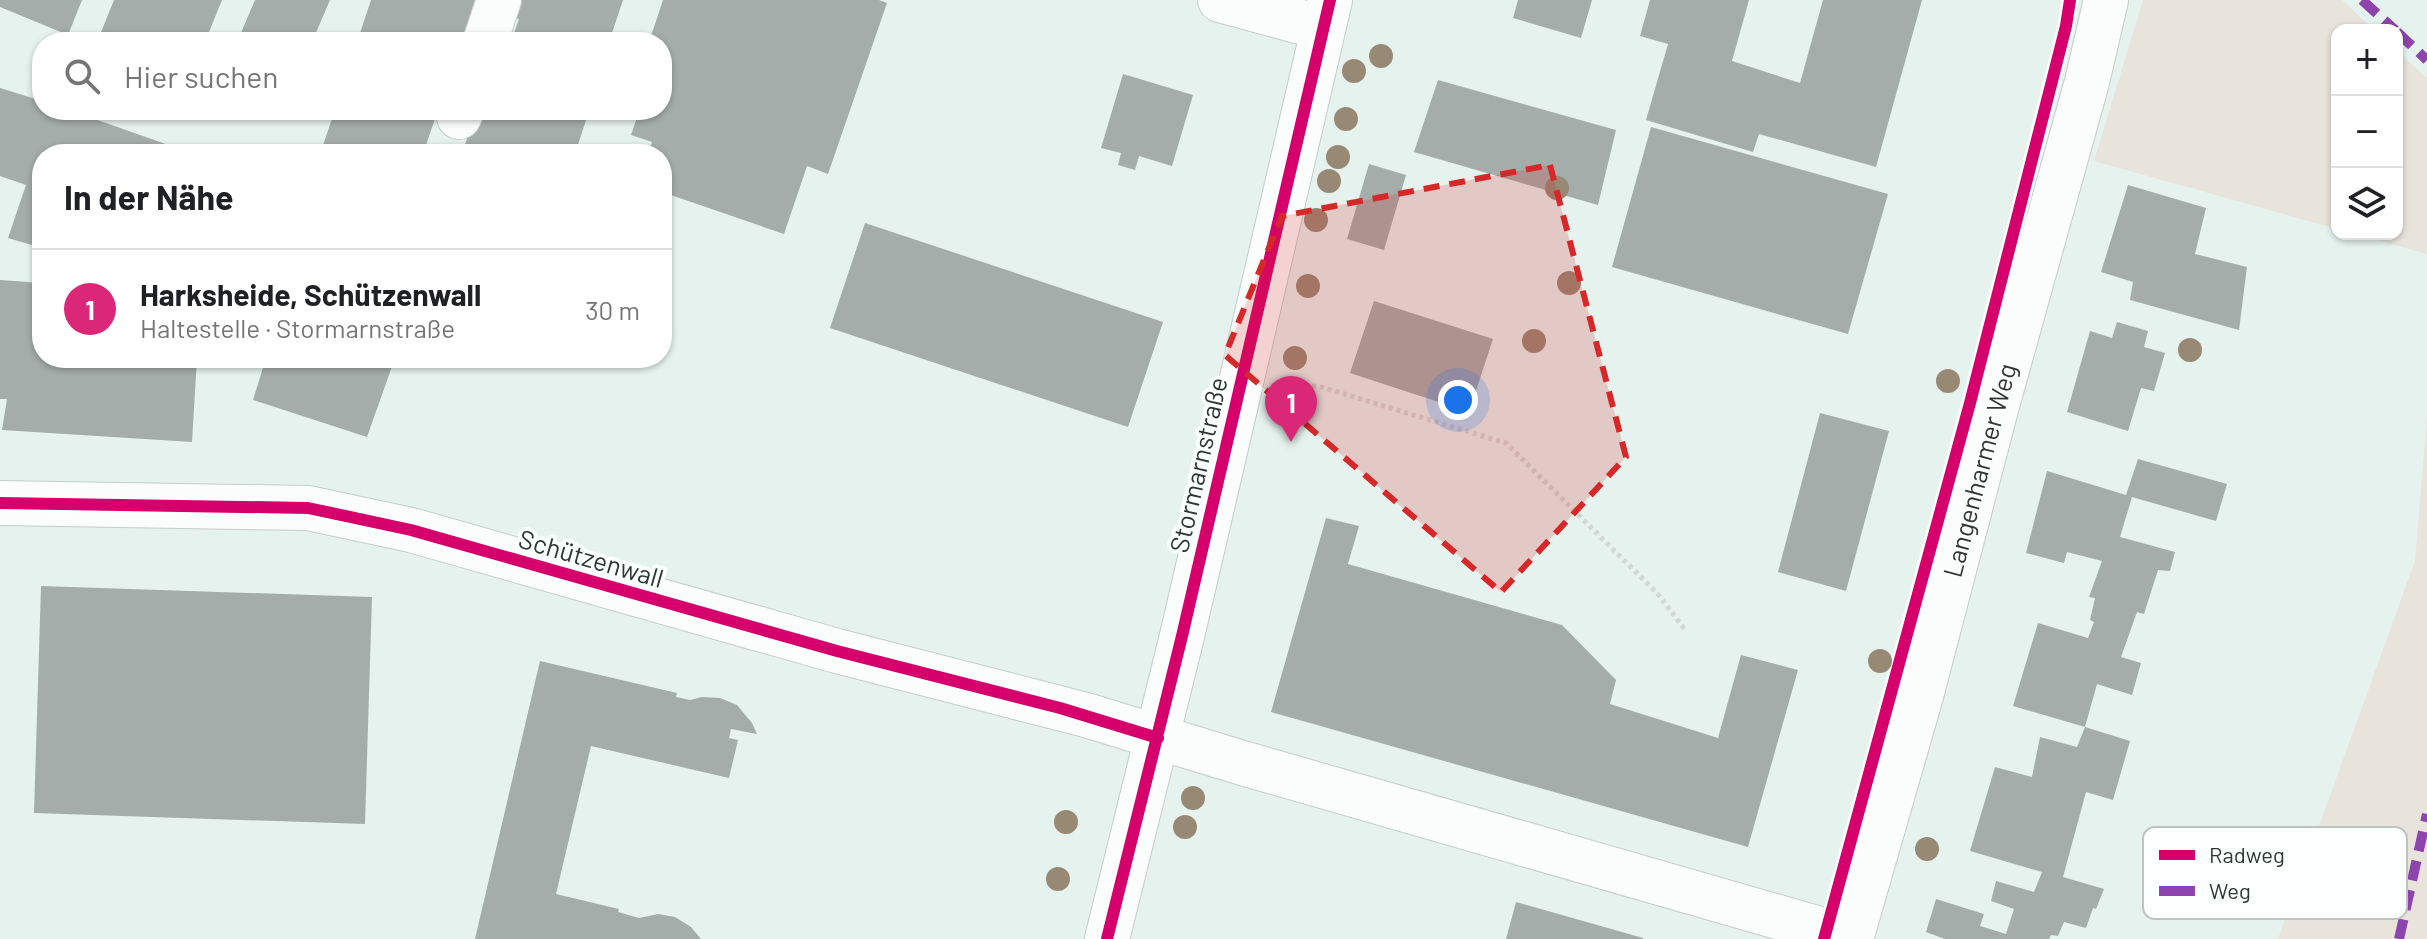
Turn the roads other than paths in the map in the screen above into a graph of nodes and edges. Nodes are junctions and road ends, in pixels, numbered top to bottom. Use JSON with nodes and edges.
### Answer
{"nodes":[{"id":1,"x":499,"y":0,"type":"edge"},
{"id":2,"x":1220,"y":0,"type":"edge"},
{"id":3,"x":2106,"y":0,"type":"edge"},
{"id":4,"x":1326,"y":14,"type":"edge"},
{"id":5,"x":488,"y":32,"type":"edge"},
{"id":6,"x":0,"y":503,"type":"edge"},
{"id":7,"x":1158,"y":738,"type":"junction"},
{"id":8,"x":1851,"y":938,"type":"edge"},
{"id":9,"x":1107,"y":939,"type":"edge"}],
"edges":[{"from":1,"to":5,"type":"street"},
{"from":2,"to":4,"type":"street"},
{"from":3,"to":8,"type":"street","name":"Langenharmer Weg"},
{"from":4,"to":7,"type":"street","name":"Stormarnstraße"},
{"from":6,"to":7,"type":"street","name":"Schützenwall"},
{"from":7,"to":8,"type":"street","name":"Schützenwall"},
{"from":7,"to":9,"type":"street","name":"Stormarnstraße"}]}
